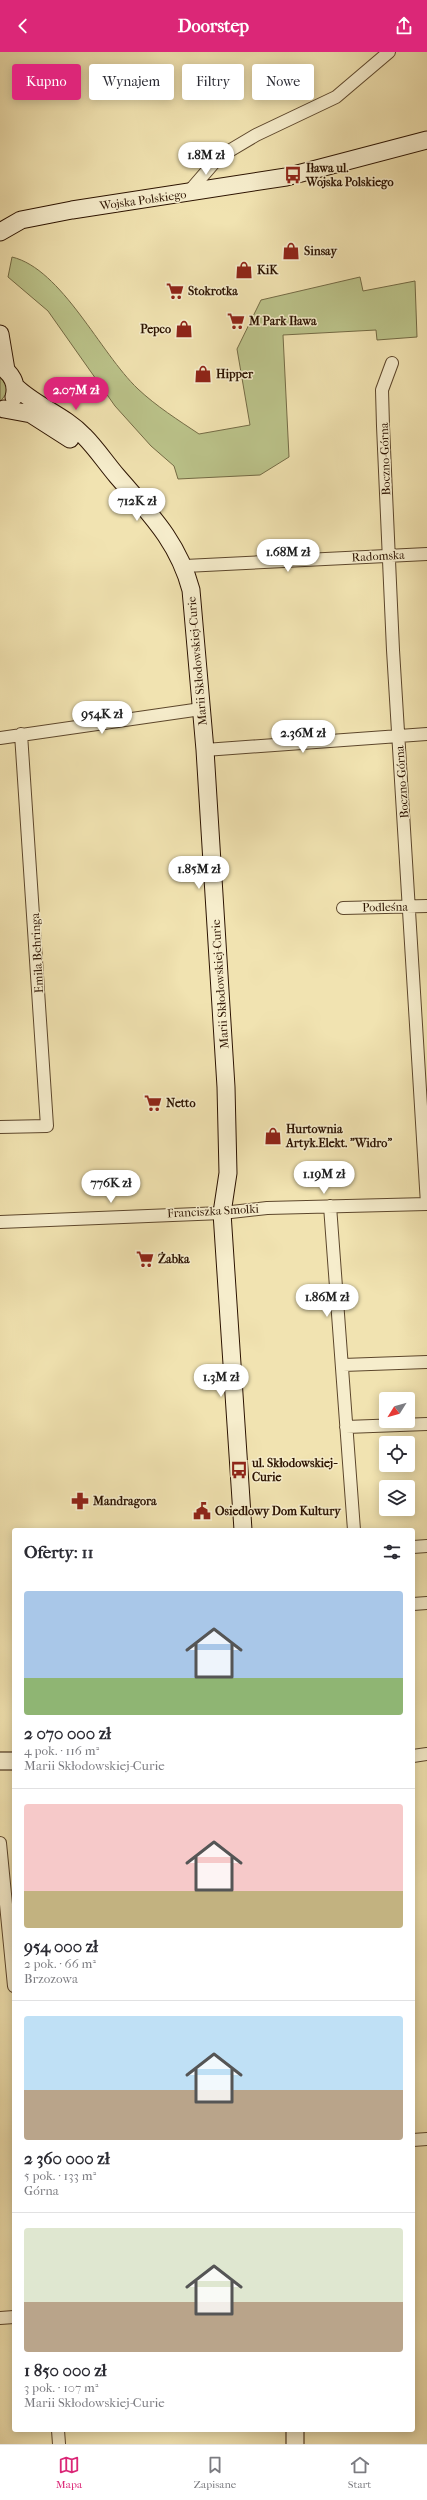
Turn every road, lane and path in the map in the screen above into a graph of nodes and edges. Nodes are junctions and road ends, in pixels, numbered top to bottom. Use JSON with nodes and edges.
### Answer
{"nodes":[{"id":1,"x":389,"y":52,"type":"edge"},
{"id":2,"x":427,"y":140,"type":"edge"},
{"id":3,"x":187,"y":194,"type":"junction"},
{"id":4,"x":0,"y":232,"type":"edge"},
{"id":5,"x":0,"y":334,"type":"edge"},
{"id":6,"x":392,"y":363,"type":"dead end"},
{"id":7,"x":3,"y":368,"type":"edge"},
{"id":8,"x":15,"y":386,"type":"junction"},
{"id":9,"x":2,"y":410,"type":"edge"},
{"id":10,"x":108,"y":465,"type":"junction"},
{"id":11,"x":427,"y":554,"type":"edge"},
{"id":12,"x":389,"y":555,"type":"junction"},
{"id":13,"x":185,"y":566,"type":"junction"},
{"id":14,"x":201,"y":709,"type":"junction"},
{"id":15,"x":21,"y":734,"type":"junction"},
{"id":16,"x":427,"y":734,"type":"edge"},
{"id":17,"x":399,"y":735,"type":"junction"},
{"id":18,"x":0,"y":738,"type":"edge"},
{"id":19,"x":205,"y":750,"type":"junction"},
{"id":20,"x":427,"y":906,"type":"edge"},
{"id":21,"x":410,"y":907,"type":"junction"},
{"id":22,"x":343,"y":908,"type":"dead end"},
{"id":23,"x":423,"y":1064,"type":"edge"},
{"id":24,"x":0,"y":1127,"type":"edge"},
{"id":25,"x":427,"y":1204,"type":"edge"},
{"id":26,"x":330,"y":1206,"type":"junction"},
{"id":27,"x":222,"y":1213,"type":"junction"},
{"id":28,"x":0,"y":1222,"type":"edge"},
{"id":29,"x":427,"y":1362,"type":"edge"},
{"id":30,"x":343,"y":1365,"type":"junction"},
{"id":31,"x":427,"y":1424,"type":"edge"},
{"id":32,"x":346,"y":1427,"type":"junction"},
{"id":33,"x":243,"y":1528,"type":"edge"},
{"id":34,"x":354,"y":1528,"type":"edge"},
{"id":35,"x":427,"y":1546,"type":"edge"},
{"id":36,"x":415,"y":1547,"type":"edge"},
{"id":37,"x":427,"y":1603,"type":"edge"},
{"id":38,"x":415,"y":1604,"type":"edge"},
{"id":39,"x":427,"y":1754,"type":"edge"},
{"id":40,"x":415,"y":1756,"type":"edge"},
{"id":41,"x":0,"y":1761,"type":"edge"},
{"id":42,"x":12,"y":1761,"type":"edge"},
{"id":43,"x":0,"y":1843,"type":"edge"},
{"id":44,"x":12,"y":1966,"type":"edge"},
{"id":45,"x":415,"y":2140,"type":"edge"},
{"id":46,"x":427,"y":2140,"type":"edge"},
{"id":47,"x":12,"y":2317,"type":"edge"},
{"id":48,"x":0,"y":2318,"type":"edge"},
{"id":49,"x":58,"y":2432,"type":"edge"},
{"id":50,"x":295,"y":2432,"type":"edge"},
{"id":51,"x":59,"y":2444,"type":"edge"},
{"id":52,"x":295,"y":2444,"type":"edge"}],
"edges":[{"from":1,"to":3,"type":"street"},
{"from":2,"to":3,"type":"street","name":"Wojska Polskiego"},
{"from":3,"to":4,"type":"street","name":"Wojska Polskiego"},
{"from":5,"to":7,"type":"street"},
{"from":6,"to":12,"type":"street","name":"Boczno-Górna"},
{"from":7,"to":8,"type":"street"},
{"from":8,"to":9,"type":"street"},
{"from":8,"to":10,"type":"street","name":"Marii Skłodowskiej-Curie"},
{"from":9,"to":10,"type":"street","name":"Marii Skłodowskiej-Curie"},
{"from":10,"to":13,"type":"street","name":"Marii Skłodowskiej-Curie"},
{"from":11,"to":12,"type":"street","name":"Radomska"},
{"from":12,"to":13,"type":"street","name":"Radomska"},
{"from":12,"to":17,"type":"street","name":"Boczno-Górna"},
{"from":13,"to":14,"type":"street","name":"Marii Skłodowskiej-Curie"},
{"from":14,"to":15,"type":"street"},
{"from":14,"to":19,"type":"street","name":"Marii Skłodowskiej-Curie"},
{"from":15,"to":18,"type":"street"},
{"from":15,"to":24,"type":"street","name":"Emila Behringa"},
{"from":16,"to":17,"type":"street"},
{"from":17,"to":19,"type":"street"},
{"from":17,"to":21,"type":"street","name":"Boczno-Górna"},
{"from":19,"to":27,"type":"street","name":"Marii Skłodowskiej-Curie"},
{"from":20,"to":21,"type":"street","name":"Podleśna"},
{"from":21,"to":22,"type":"street","name":"Podleśna"},
{"from":21,"to":23,"type":"street","name":"Boczno-Górna"},
{"from":23,"to":25,"type":"street","name":"Boczno-Górna"},
{"from":25,"to":26,"type":"street","name":"Franciszka Smolki"},
{"from":26,"to":27,"type":"street","name":"Franciszka Smolki"},
{"from":26,"to":30,"type":"street"},
{"from":27,"to":28,"type":"street","name":"Franciszka Smolki"},
{"from":27,"to":33,"type":"street","name":"Marii Skłodowskiej-Curie"},
{"from":29,"to":30,"type":"street"},
{"from":30,"to":32,"type":"street"},
{"from":31,"to":32,"type":"street"},
{"from":32,"to":34,"type":"street"},
{"from":35,"to":36,"type":"street"},
{"from":37,"to":38,"type":"street"},
{"from":39,"to":40,"type":"street"},
{"from":41,"to":42,"type":"street"},
{"from":43,"to":44,"type":"street"},
{"from":45,"to":46,"type":"street"},
{"from":47,"to":48,"type":"street"},
{"from":49,"to":51,"type":"street"},
{"from":50,"to":52,"type":"street"}]}
